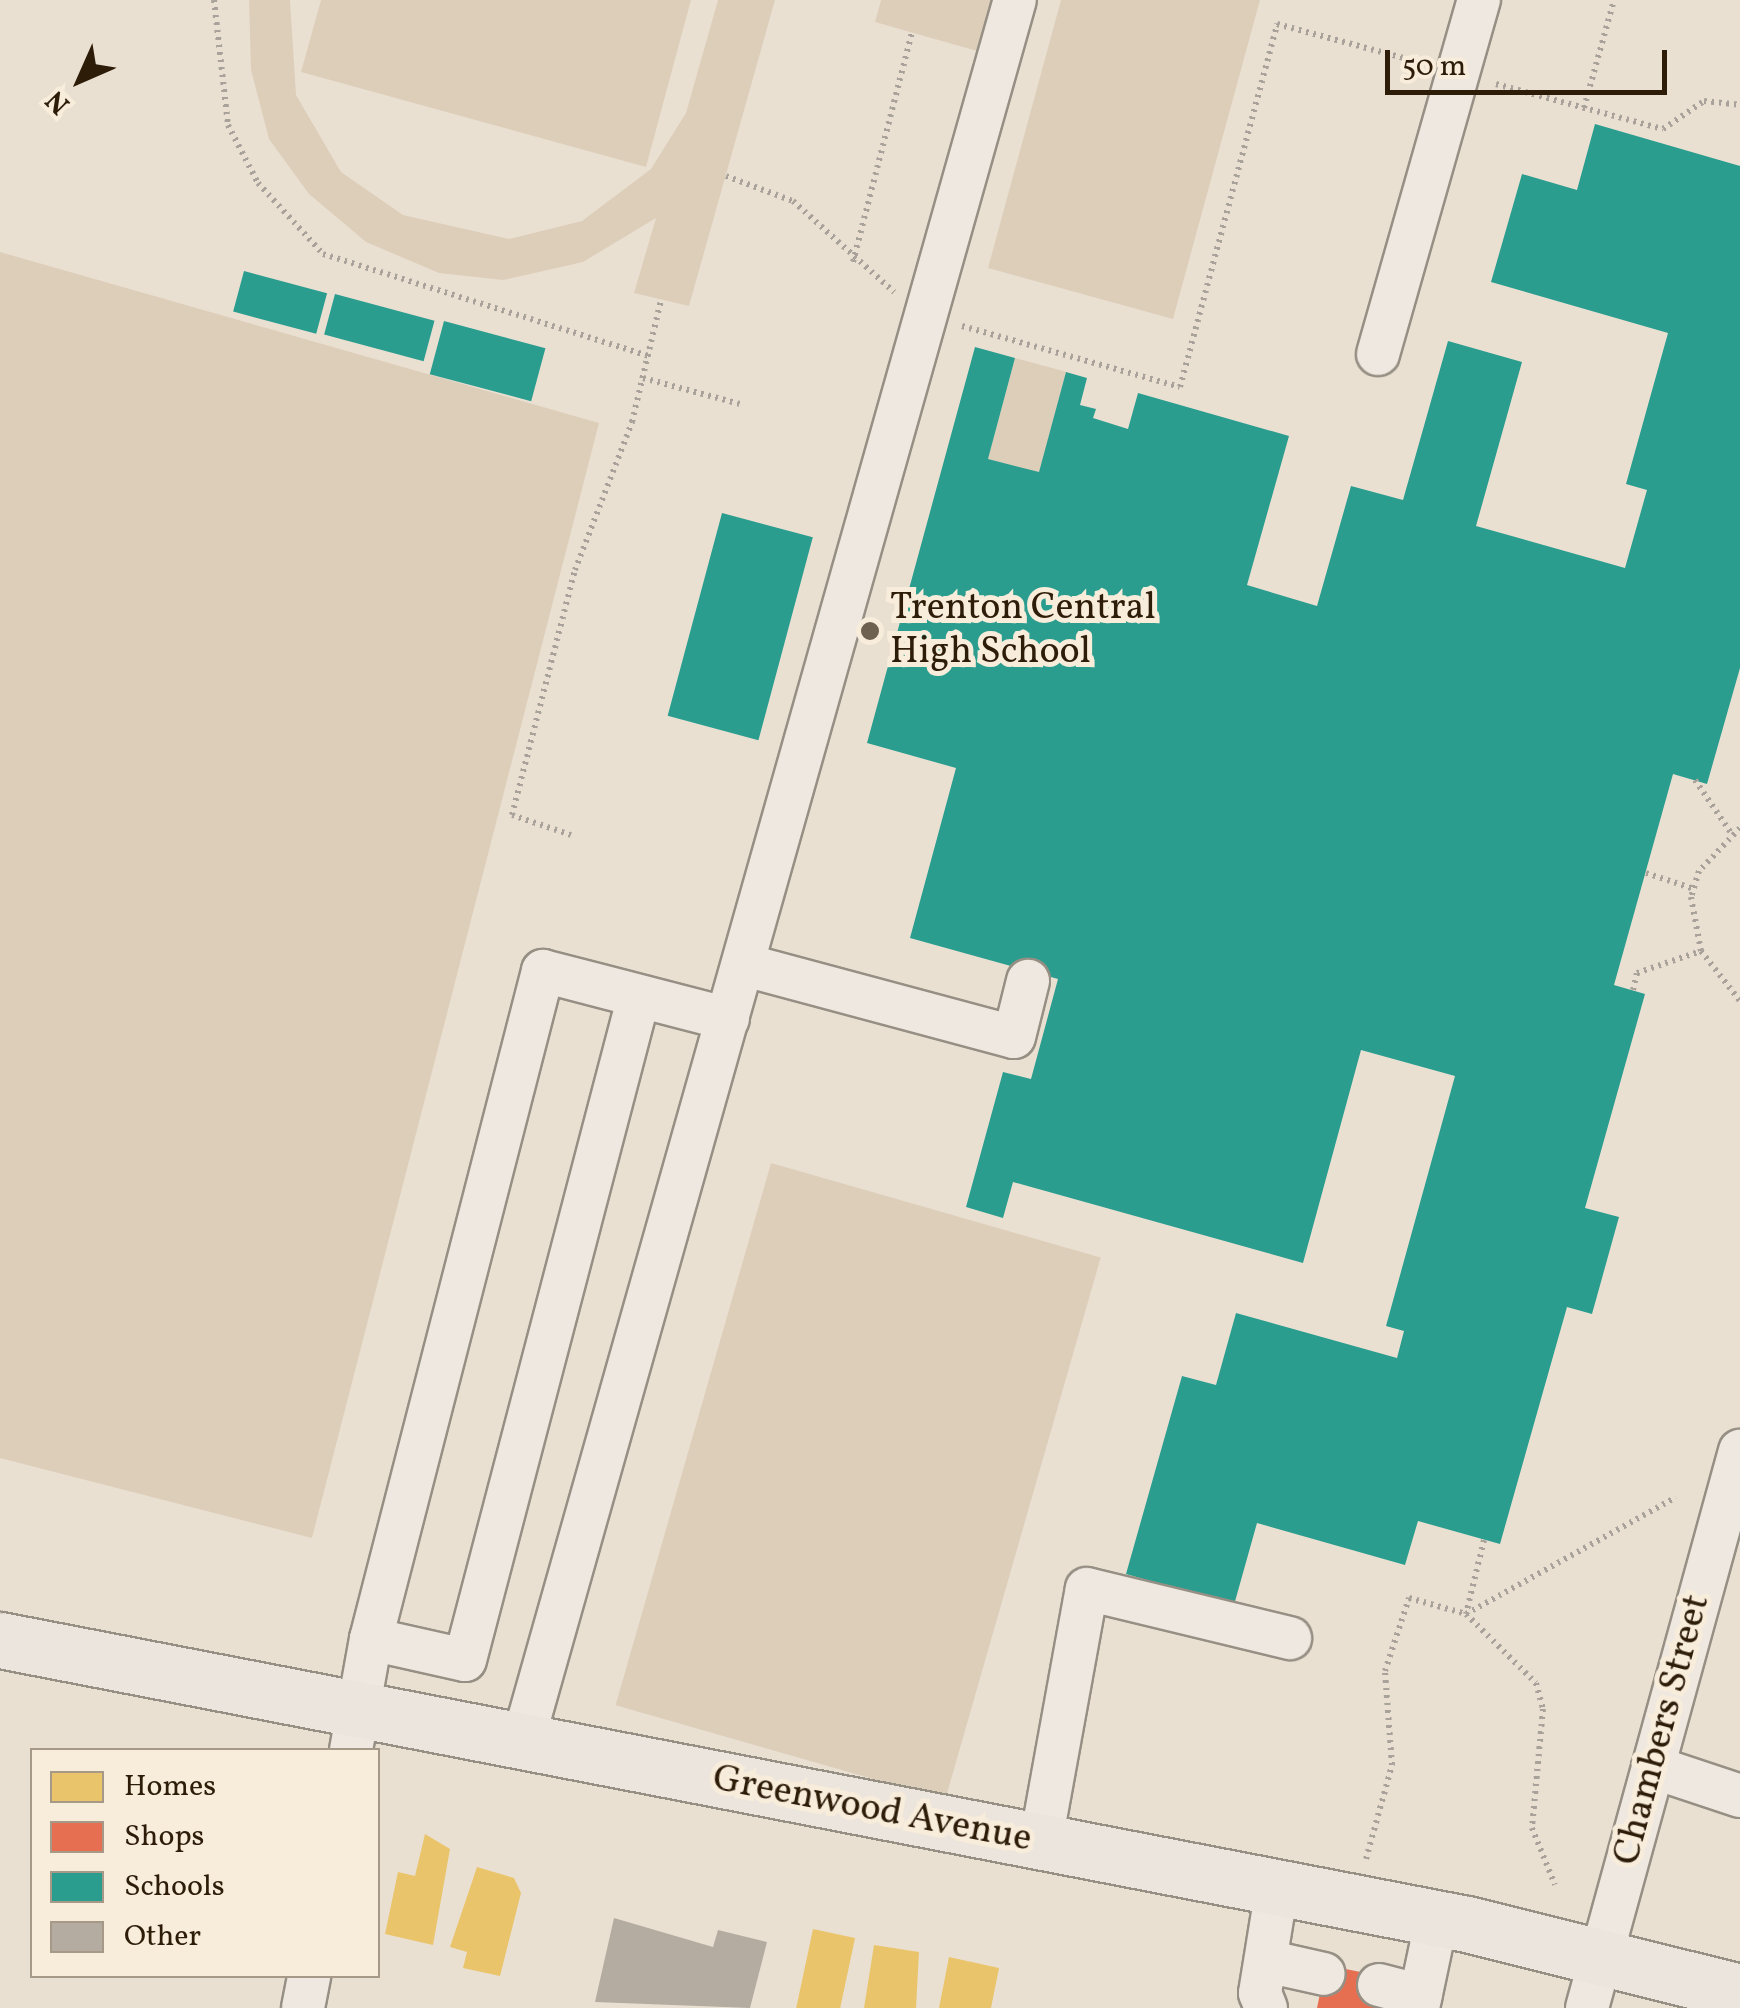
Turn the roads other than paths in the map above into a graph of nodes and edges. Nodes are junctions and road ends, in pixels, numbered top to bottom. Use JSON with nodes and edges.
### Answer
{"nodes":[{"id":1,"x":1015,"y":0,"type":"edge"},
{"id":2,"x":1479,"y":0,"type":"edge"},
{"id":3,"x":1378,"y":354,"type":"dead end"},
{"id":4,"x":745,"y":966,"type":"junction"},
{"id":5,"x":1028,"y":982,"type":"dead end"},
{"id":6,"x":638,"y":996,"type":"junction"},
{"id":7,"x":728,"y":1020,"type":"junction"},
{"id":8,"x":1740,"y":1452,"type":"edge"},
{"id":9,"x":1727,"y":1549,"type":"edge"},
{"id":10,"x":1290,"y":1638,"type":"dead end"},
{"id":11,"x":371,"y":1639,"type":"junction"},
{"id":12,"x":0,"y":1640,"type":"edge"},
{"id":13,"x":355,"y":1730,"type":"edge"},
{"id":14,"x":522,"y":1744,"type":"junction"},
{"id":15,"x":1653,"y":1767,"type":"junction"},
{"id":16,"x":1740,"y":1796,"type":"edge"},
{"id":17,"x":1041,"y":1841,"type":"junction"},
{"id":18,"x":1277,"y":1888,"type":"junction"},
{"id":19,"x":1436,"y":1918,"type":"junction"},
{"id":20,"x":1601,"y":1954,"type":"junction"},
{"id":21,"x":1266,"y":1960,"type":"junction"},
{"id":22,"x":1324,"y":1974,"type":"dead end"},
{"id":23,"x":309,"y":1978,"type":"edge"},
{"id":24,"x":1378,"y":1986,"type":"dead end"},
{"id":25,"x":1740,"y":1992,"type":"edge"},
{"id":26,"x":1420,"y":2002,"type":"edge"},
{"id":27,"x":1271,"y":2007,"type":"edge"},
{"id":28,"x":302,"y":2008,"type":"edge"},
{"id":29,"x":1587,"y":2008,"type":"edge"}],
"edges":[{"from":1,"to":4,"type":"street"},
{"from":2,"to":3,"type":"street"},
{"from":4,"to":5,"type":"street"},
{"from":4,"to":7,"type":"street"},
{"from":6,"to":7,"type":"street"},
{"from":6,"to":11,"type":"street"},
{"from":6,"to":11,"type":"street"},
{"from":7,"to":14,"type":"street"},
{"from":8,"to":9,"type":"street","name":"Chambers Street"},
{"from":9,"to":15,"type":"street","name":"Chambers Street"},
{"from":10,"to":17,"type":"street"},
{"from":11,"to":13,"type":"street"},
{"from":12,"to":13,"type":"main road","name":"Greenwood Avenue"},
{"from":13,"to":14,"type":"main road","name":"Greenwood Avenue"},
{"from":14,"to":17,"type":"main road","name":"Greenwood Avenue"},
{"from":15,"to":16,"type":"street"},
{"from":15,"to":20,"type":"street","name":"Chambers Street"},
{"from":17,"to":18,"type":"main road","name":"Greenwood Avenue"},
{"from":18,"to":19,"type":"main road","name":"Greenwood Avenue"},
{"from":18,"to":21,"type":"street"},
{"from":19,"to":20,"type":"main road","name":"Greenwood Avenue"},
{"from":19,"to":26,"type":"street"},
{"from":20,"to":25,"type":"main road","name":"Greenwood Avenue"},
{"from":20,"to":29,"type":"street","name":"Chambers Street"},
{"from":21,"to":22,"type":"street"},
{"from":21,"to":27,"type":"street"},
{"from":23,"to":28,"type":"street"},
{"from":24,"to":26,"type":"street"}]}
